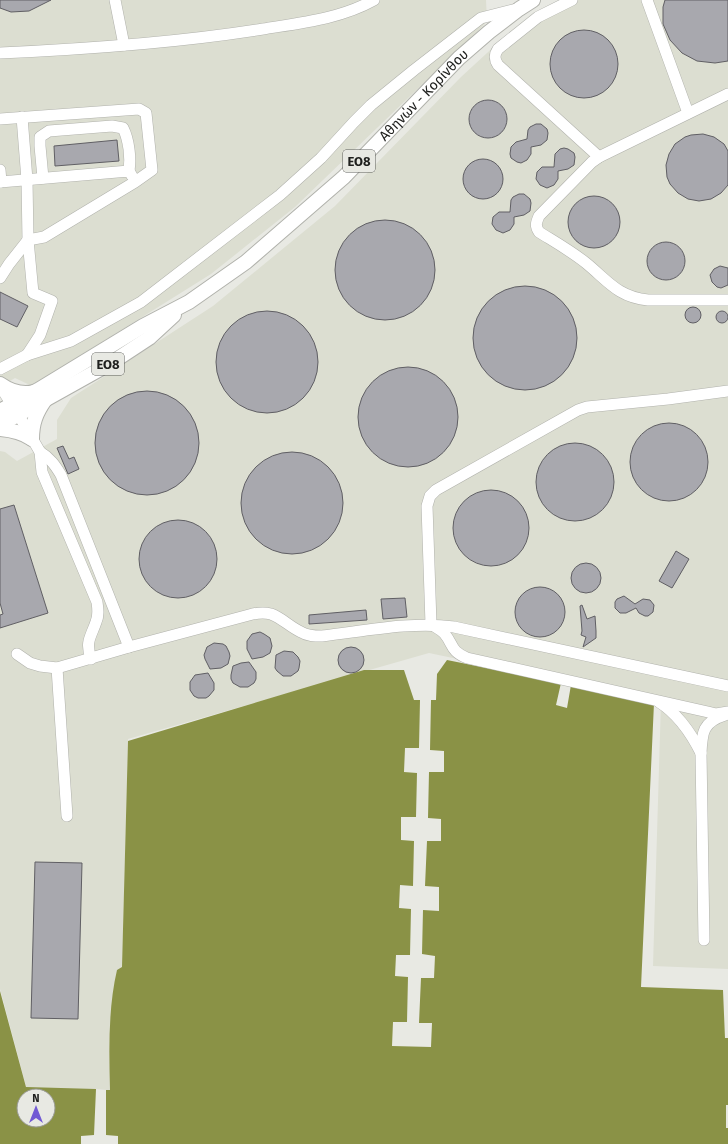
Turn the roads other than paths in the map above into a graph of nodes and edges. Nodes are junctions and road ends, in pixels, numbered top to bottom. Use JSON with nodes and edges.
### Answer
{"nodes":[{"id":1,"x":116,"y":0,"type":"edge"},
{"id":2,"x":374,"y":0,"type":"edge"},
{"id":3,"x":533,"y":0,"type":"edge"},
{"id":4,"x":572,"y":0,"type":"edge"},
{"id":5,"x":647,"y":0,"type":"edge"},
{"id":6,"x":519,"y":9,"type":"junction"},
{"id":7,"x":124,"y":45,"type":"junction"},
{"id":8,"x":0,"y":53,"type":"edge"},
{"id":9,"x":728,"y":94,"type":"edge"},
{"id":10,"x":688,"y":113,"type":"junction"},
{"id":11,"x":22,"y":117,"type":"junction"},
{"id":12,"x":0,"y":119,"type":"edge"},
{"id":13,"x":599,"y":157,"type":"junction"},
{"id":14,"x":0,"y":170,"type":"edge"},
{"id":15,"x":129,"y":171,"type":"junction"},
{"id":16,"x":43,"y":178,"type":"junction"},
{"id":17,"x":27,"y":180,"type":"junction"},
{"id":18,"x":0,"y":182,"type":"edge"},
{"id":19,"x":135,"y":182,"type":"junction"},
{"id":20,"x":28,"y":240,"type":"junction"},
{"id":21,"x":0,"y":278,"type":"edge"},
{"id":22,"x":728,"y":300,"type":"edge"},
{"id":23,"x":27,"y":355,"type":"junction"},
{"id":24,"x":0,"y":368,"type":"edge"},
{"id":25,"x":0,"y":385,"type":"edge"},
{"id":26,"x":728,"y":391,"type":"edge"},
{"id":27,"x":42,"y":395,"type":"junction"},
{"id":28,"x":10,"y":410,"type":"edge"},
{"id":29,"x":0,"y":425,"type":"edge"},
{"id":30,"x":0,"y":429,"type":"edge"},
{"id":31,"x":32,"y":439,"type":"junction"},
{"id":32,"x":40,"y":452,"type":"junction"},
{"id":33,"x":430,"y":624,"type":"junction"},
{"id":34,"x":129,"y":647,"type":"junction"},
{"id":35,"x":16,"y":654,"type":"dead end"},
{"id":36,"x":90,"y":659,"type":"junction"},
{"id":37,"x":57,"y":668,"type":"junction"},
{"id":38,"x":728,"y":686,"type":"edge"},
{"id":39,"x":651,"y":698,"type":"junction"},
{"id":40,"x":728,"y":713,"type":"edge"},
{"id":41,"x":701,"y":753,"type":"junction"},
{"id":42,"x":67,"y":816,"type":"dead end"},
{"id":43,"x":704,"y":940,"type":"dead end"}],
"edges":[{"from":1,"to":7,"type":"lane"},
{"from":2,"to":7,"type":"lane"},
{"from":3,"to":6,"type":"main road","name":"Αθηνών - Κορίνθου","number":"ΕΟ8"},
{"from":4,"to":13,"type":"lane"},
{"from":5,"to":10,"type":"lane"},
{"from":6,"to":23,"type":"lane"},
{"from":6,"to":27,"type":"main road","name":"Αθηνών - Κορίνθου","number":"ΕΟ8"},
{"from":7,"to":8,"type":"lane"},
{"from":9,"to":10,"type":"lane"},
{"from":10,"to":13,"type":"lane"},
{"from":11,"to":12,"type":"lane"},
{"from":11,"to":17,"type":"lane"},
{"from":11,"to":19,"type":"lane"},
{"from":13,"to":22,"type":"lane"},
{"from":14,"to":18,"type":"lane"},
{"from":15,"to":16,"type":"lane"},
{"from":15,"to":16,"type":"lane"},
{"from":15,"to":19,"type":"lane"},
{"from":16,"to":17,"type":"lane"},
{"from":17,"to":18,"type":"lane"},
{"from":17,"to":20,"type":"lane"},
{"from":19,"to":20,"type":"lane"},
{"from":20,"to":21,"type":"lane"},
{"from":20,"to":23,"type":"lane"},
{"from":23,"to":24,"type":"lane"},
{"from":25,"to":27,"type":"main road"},
{"from":25,"to":28,"type":"lane"},
{"from":26,"to":33,"type":"lane"},
{"from":27,"to":28,"type":"main road","name":"Αθηνών - Κορίνθου","number":"ΕΟ8"},
{"from":27,"to":31,"type":"main road"},
{"from":28,"to":29,"type":"main road","name":"Αθηνών - Κορίνθου","number":"ΕΟ8"},
{"from":28,"to":31,"type":"lane"},
{"from":30,"to":31,"type":"main road"},
{"from":31,"to":32,"type":"lane"},
{"from":32,"to":34,"type":"lane"},
{"from":32,"to":36,"type":"lane"},
{"from":33,"to":34,"type":"lane"},
{"from":33,"to":38,"type":"lane"},
{"from":33,"to":39,"type":"lane"},
{"from":34,"to":36,"type":"lane"},
{"from":35,"to":37,"type":"lane"},
{"from":36,"to":37,"type":"lane"},
{"from":37,"to":42,"type":"lane"},
{"from":39,"to":40,"type":"lane"},
{"from":39,"to":41,"type":"lane"},
{"from":40,"to":41,"type":"lane"},
{"from":41,"to":43,"type":"lane"}]}
